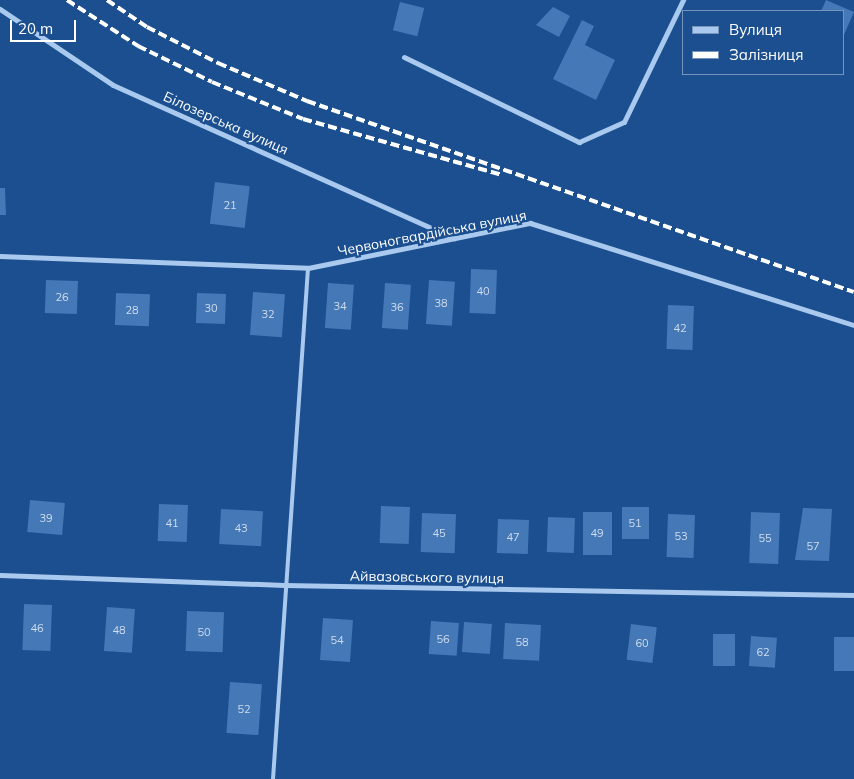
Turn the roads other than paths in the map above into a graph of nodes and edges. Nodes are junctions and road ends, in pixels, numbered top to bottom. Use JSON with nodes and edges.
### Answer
{"nodes":[{"id":1,"x":683,"y":0,"type":"edge"},
{"id":2,"x":0,"y":9,"type":"edge"},
{"id":3,"x":404,"y":58,"type":"dead end"},
{"id":4,"x":454,"y":238,"type":"junction"},
{"id":5,"x":0,"y":256,"type":"edge"},
{"id":6,"x":308,"y":268,"type":"junction"},
{"id":7,"x":854,"y":325,"type":"edge"},
{"id":8,"x":0,"y":575,"type":"edge"},
{"id":9,"x":284,"y":585,"type":"junction"},
{"id":10,"x":854,"y":595,"type":"edge"},
{"id":11,"x":273,"y":779,"type":"edge"}],
"edges":[{"from":1,"to":3,"type":"street"},
{"from":2,"to":4,"type":"street","name":"Білозерська вулиця"},
{"from":4,"to":6,"type":"street","name":"Червоногвардійська вулиця"},
{"from":4,"to":7,"type":"street","name":"Червоногвардійська вулиця"},
{"from":5,"to":6,"type":"street","name":"Червоногвардійська вулиця"},
{"from":6,"to":9,"type":"lane"},
{"from":8,"to":9,"type":"street","name":"Айвазовського вулиця"},
{"from":9,"to":10,"type":"street","name":"Айвазовського вулиця"},
{"from":9,"to":11,"type":"lane"}]}
